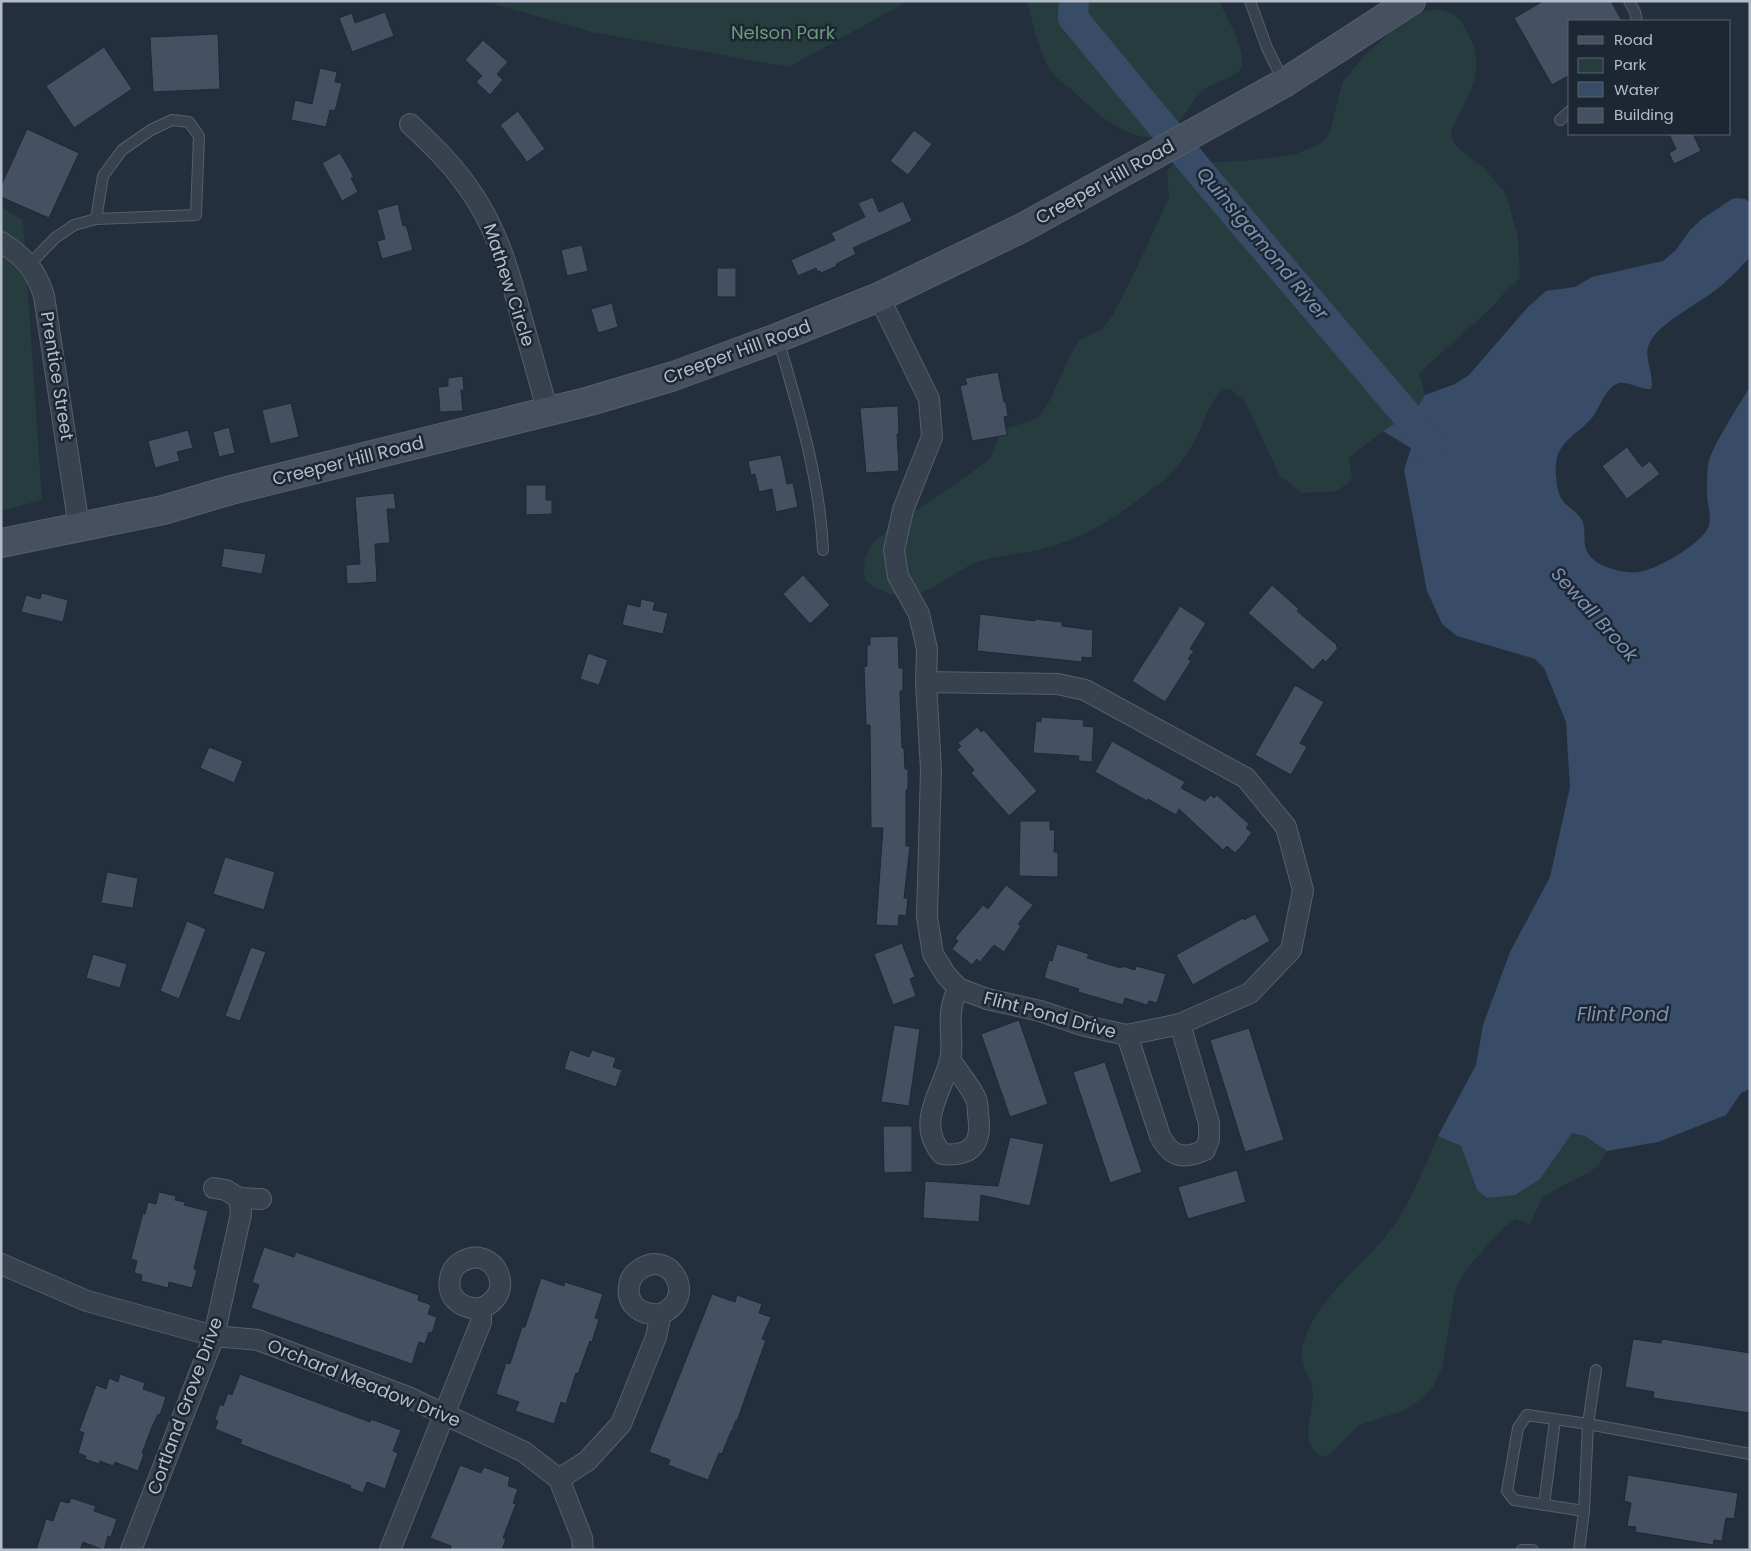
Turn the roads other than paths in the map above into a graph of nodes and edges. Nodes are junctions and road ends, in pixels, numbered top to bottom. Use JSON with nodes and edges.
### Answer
{"nodes":[{"id":1,"x":1250,"y":1,"type":"edge"},
{"id":2,"x":1411,"y":1,"type":"edge"},
{"id":3,"x":1629,"y":1,"type":"edge"},
{"id":4,"x":1637,"y":20,"type":"edge"},
{"id":5,"x":1284,"y":83,"type":"junction"},
{"id":6,"x":1568,"y":114,"type":"edge"},
{"id":7,"x":1560,"y":120,"type":"dead end"},
{"id":8,"x":410,"y":124,"type":"dead end"},
{"id":9,"x":96,"y":219,"type":"junction"},
{"id":10,"x":1,"y":242,"type":"edge"},
{"id":11,"x":29,"y":264,"type":"junction"},
{"id":12,"x":879,"y":297,"type":"junction"},
{"id":13,"x":777,"y":338,"type":"junction"},
{"id":14,"x":548,"y":412,"type":"junction"},
{"id":15,"x":80,"y":527,"type":"junction"},
{"id":16,"x":1,"y":543,"type":"edge"},
{"id":17,"x":823,"y":550,"type":"dead end"},
{"id":18,"x":926,"y":682,"type":"junction"},
{"id":19,"x":958,"y":988,"type":"junction"},
{"id":20,"x":1180,"y":1024,"type":"junction"},
{"id":21,"x":1127,"y":1035,"type":"junction"},
{"id":22,"x":950,"y":1060,"type":"dead end"},
{"id":23,"x":214,"y":1188,"type":"dead end"},
{"id":24,"x":239,"y":1198,"type":"junction"},
{"id":25,"x":261,"y":1199,"type":"dead end"},
{"id":26,"x":1,"y":1264,"type":"edge"},
{"id":27,"x":481,"y":1308,"type":"dead end"},
{"id":28,"x":661,"y":1314,"type":"dead end"},
{"id":29,"x":214,"y":1336,"type":"junction"},
{"id":30,"x":1596,"y":1370,"type":"dead end"},
{"id":31,"x":443,"y":1414,"type":"junction"},
{"id":32,"x":1555,"y":1420,"type":"junction"},
{"id":33,"x":1588,"y":1424,"type":"junction"},
{"id":34,"x":1750,"y":1454,"type":"edge"},
{"id":35,"x":559,"y":1479,"type":"junction"},
{"id":36,"x":1544,"y":1505,"type":"junction"},
{"id":37,"x":1584,"y":1511,"type":"junction"},
{"id":38,"x":131,"y":1550,"type":"edge"},
{"id":39,"x":390,"y":1550,"type":"edge"},
{"id":40,"x":582,"y":1550,"type":"edge"},
{"id":41,"x":1522,"y":1550,"type":"edge"},
{"id":42,"x":1533,"y":1550,"type":"edge"},
{"id":43,"x":1579,"y":1550,"type":"edge"}],
"edges":[{"from":1,"to":5,"type":"lane"},
{"from":2,"to":5,"type":"street","name":"Creeper Hill Road"},
{"from":3,"to":4,"type":"lane"},
{"from":5,"to":12,"type":"street","name":"Creeper Hill Road"},
{"from":6,"to":7,"type":"lane"},
{"from":8,"to":14,"type":"street","name":"Mathew Circle"},
{"from":9,"to":9,"type":"lane"},
{"from":9,"to":11,"type":"lane"},
{"from":10,"to":11,"type":"street","name":"Prentice Street"},
{"from":11,"to":15,"type":"street","name":"Prentice Street"},
{"from":12,"to":13,"type":"street","name":"Creeper Hill Road"},
{"from":12,"to":18,"type":"street","name":"Flint Pond Drive"},
{"from":13,"to":14,"type":"street","name":"Creeper Hill Road"},
{"from":13,"to":17,"type":"lane"},
{"from":14,"to":15,"type":"street","name":"Creeper Hill Road"},
{"from":15,"to":16,"type":"street","name":"Creeper Hill Road"},
{"from":18,"to":19,"type":"street","name":"Flint Pond Drive"},
{"from":18,"to":20,"type":"street","name":"Flint Pond Drive"},
{"from":19,"to":21,"type":"street","name":"Flint Pond Drive"},
{"from":19,"to":22,"type":"street"},
{"from":20,"to":21,"type":"street","name":"Flint Pond Drive"},
{"from":20,"to":21,"type":"street"},
{"from":23,"to":24,"type":"street"},
{"from":24,"to":25,"type":"street"},
{"from":24,"to":29,"type":"street","name":"Cortland Grove Drive"},
{"from":26,"to":29,"type":"street","name":"Orchard Meadow Drive"},
{"from":27,"to":31,"type":"street"},
{"from":28,"to":35,"type":"street"},
{"from":29,"to":31,"type":"street","name":"Orchard Meadow Drive"},
{"from":29,"to":38,"type":"street","name":"Cortland Grove Drive"},
{"from":30,"to":33,"type":"lane"},
{"from":31,"to":35,"type":"street","name":"Orchard Meadow Drive"},
{"from":31,"to":39,"type":"street"},
{"from":32,"to":33,"type":"lane"},
{"from":32,"to":36,"type":"lane"},
{"from":32,"to":36,"type":"lane"},
{"from":33,"to":34,"type":"lane"},
{"from":33,"to":37,"type":"lane"},
{"from":35,"to":40,"type":"street"},
{"from":36,"to":37,"type":"lane"},
{"from":37,"to":43,"type":"lane"},
{"from":41,"to":42,"type":"lane"}]}
